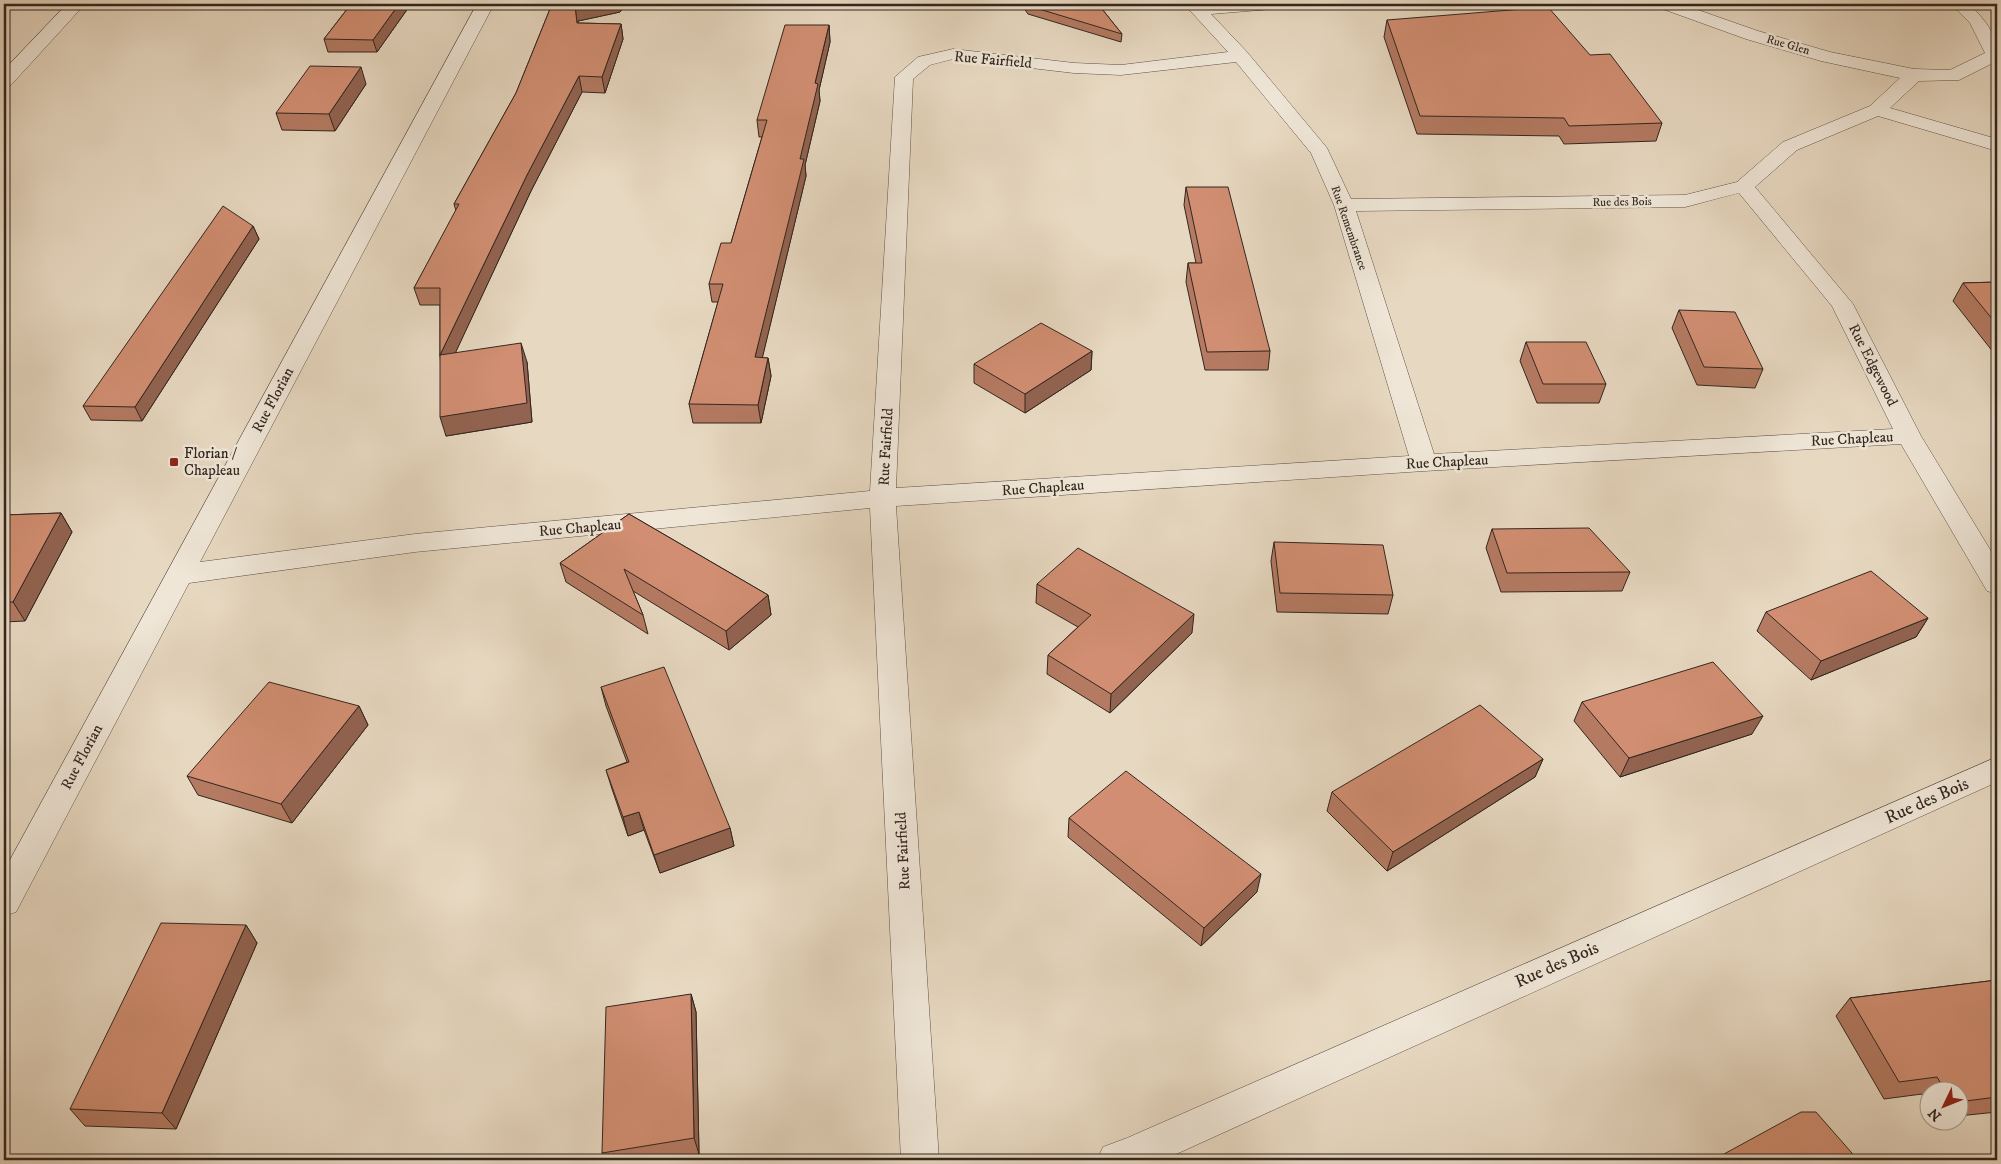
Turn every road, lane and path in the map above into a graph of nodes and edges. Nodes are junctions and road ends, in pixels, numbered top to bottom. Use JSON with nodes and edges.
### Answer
{"nodes":[{"id":1,"x":76,"y":4,"type":"edge"},
{"id":2,"x":485,"y":4,"type":"edge"},
{"id":3,"x":1272,"y":4,"type":"edge"},
{"id":4,"x":1666,"y":4,"type":"edge"},
{"id":5,"x":1960,"y":4,"type":"edge"},
{"id":6,"x":1195,"y":7,"type":"edge"},
{"id":7,"x":1996,"y":54,"type":"edge"},
{"id":8,"x":1241,"y":56,"type":"junction"},
{"id":9,"x":1914,"y":75,"type":"junction"},
{"id":10,"x":4,"y":81,"type":"edge"},
{"id":11,"x":1877,"y":110,"type":"junction"},
{"id":12,"x":1997,"y":145,"type":"edge"},
{"id":13,"x":1744,"y":186,"type":"junction"},
{"id":14,"x":1344,"y":205,"type":"junction"},
{"id":15,"x":1909,"y":436,"type":"junction"},
{"id":16,"x":1424,"y":463,"type":"junction"},
{"id":17,"x":883,"y":498,"type":"junction"},
{"id":18,"x":181,"y":574,"type":"junction"},
{"id":19,"x":1997,"y":584,"type":"edge"},
{"id":20,"x":1997,"y":769,"type":"edge"},
{"id":21,"x":4,"y":902,"type":"edge"},
{"id":22,"x":920,"y":1160,"type":"edge"},
{"id":23,"x":1116,"y":1160,"type":"edge"}],
"edges":[{"from":1,"to":10,"type":"street"},
{"from":2,"to":18,"type":"street","name":"Rue Florian"},
{"from":3,"to":6,"type":"street"},
{"from":4,"to":9,"type":"street","name":"Rue Glen"},
{"from":5,"to":7,"type":"street"},
{"from":6,"to":8,"type":"street","name":"Rue Remembrance"},
{"from":7,"to":9,"type":"street","name":"Rue Glen"},
{"from":8,"to":14,"type":"street","name":"Rue Remembrance"},
{"from":8,"to":17,"type":"street","name":"Rue Fairfield"},
{"from":9,"to":11,"type":"street","name":"Rue des Bois"},
{"from":11,"to":12,"type":"street"},
{"from":11,"to":13,"type":"street","name":"Rue des Bois"},
{"from":13,"to":14,"type":"street","name":"Rue des Bois"},
{"from":13,"to":15,"type":"street","name":"Rue Edgewood"},
{"from":14,"to":16,"type":"street","name":"Rue Remembrance"},
{"from":15,"to":16,"type":"street","name":"Rue Chapleau"},
{"from":15,"to":19,"type":"street","name":"Rue Edgewood"},
{"from":16,"to":17,"type":"street","name":"Rue Chapleau"},
{"from":17,"to":18,"type":"street","name":"Rue Chapleau"},
{"from":17,"to":22,"type":"street","name":"Rue Fairfield"},
{"from":18,"to":21,"type":"street","name":"Rue Florian"},
{"from":20,"to":23,"type":"street","name":"Rue des Bois"}]}
